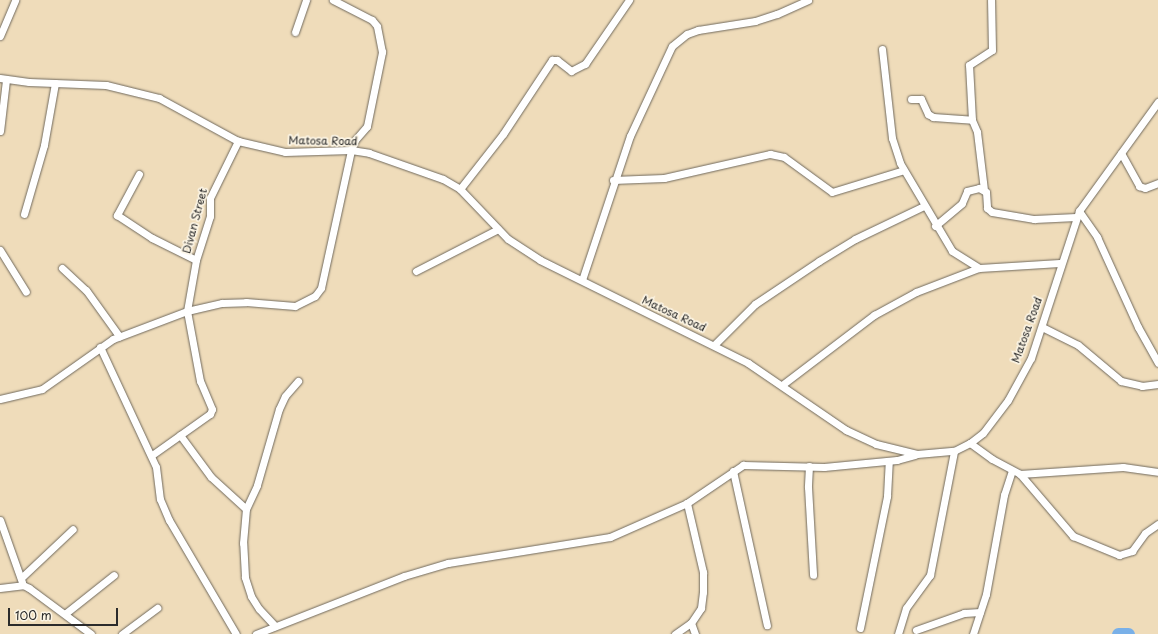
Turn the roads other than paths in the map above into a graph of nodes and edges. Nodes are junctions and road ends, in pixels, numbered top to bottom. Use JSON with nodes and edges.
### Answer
{"nodes":[{"id":1,"x":15,"y":0,"type":"edge"},
{"id":2,"x":306,"y":0,"type":"edge"},
{"id":3,"x":333,"y":0,"type":"edge"},
{"id":4,"x":629,"y":0,"type":"edge"},
{"id":5,"x":808,"y":0,"type":"edge"},
{"id":6,"x":991,"y":0,"type":"edge"},
{"id":7,"x":295,"y":32,"type":"dead end"},
{"id":8,"x":0,"y":36,"type":"edge"},
{"id":9,"x":882,"y":49,"type":"dead end"},
{"id":10,"x":3,"y":79,"type":"edge"},
{"id":11,"x":55,"y":83,"type":"junction"},
{"id":12,"x":911,"y":99,"type":"dead end"},
{"id":13,"x":1158,"y":102,"type":"edge"},
{"id":14,"x":972,"y":120,"type":"junction"},
{"id":15,"x":0,"y":131,"type":"edge"},
{"id":16,"x":238,"y":141,"type":"junction"},
{"id":17,"x":351,"y":150,"type":"junction"},
{"id":18,"x":1121,"y":153,"type":"junction"},
{"id":19,"x":904,"y":170,"type":"junction"},
{"id":20,"x":139,"y":174,"type":"dead end"},
{"id":21,"x":613,"y":180,"type":"junction"},
{"id":22,"x":1158,"y":183,"type":"edge"},
{"id":23,"x":460,"y":189,"type":"junction"},
{"id":24,"x":984,"y":190,"type":"junction"},
{"id":25,"x":924,"y":206,"type":"junction"},
{"id":26,"x":24,"y":214,"type":"dead end"},
{"id":27,"x":1077,"y":214,"type":"junction"},
{"id":28,"x":935,"y":226,"type":"junction"},
{"id":29,"x":498,"y":228,"type":"junction"},
{"id":30,"x":0,"y":250,"type":"edge"},
{"id":31,"x":196,"y":260,"type":"junction"},
{"id":32,"x":1060,"y":263,"type":"junction"},
{"id":33,"x":62,"y":268,"type":"dead end"},
{"id":34,"x":978,"y":268,"type":"junction"},
{"id":35,"x":416,"y":271,"type":"dead end"},
{"id":36,"x":582,"y":280,"type":"junction"},
{"id":37,"x":26,"y":292,"type":"dead end"},
{"id":38,"x":187,"y":311,"type":"junction"},
{"id":39,"x":1042,"y":327,"type":"junction"},
{"id":40,"x":119,"y":336,"type":"junction"},
{"id":41,"x":714,"y":345,"type":"junction"},
{"id":42,"x":100,"y":347,"type":"junction"},
{"id":43,"x":1158,"y":363,"type":"edge"},
{"id":44,"x":298,"y":381,"type":"dead end"},
{"id":45,"x":782,"y":384,"type":"junction"},
{"id":46,"x":1158,"y":384,"type":"edge"},
{"id":47,"x":0,"y":399,"type":"edge"},
{"id":48,"x":180,"y":435,"type":"junction"},
{"id":49,"x":970,"y":443,"type":"junction"},
{"id":50,"x":954,"y":451,"type":"junction"},
{"id":51,"x":917,"y":454,"type":"junction"},
{"id":52,"x":152,"y":455,"type":"junction"},
{"id":53,"x":889,"y":461,"type":"junction"},
{"id":54,"x":809,"y":466,"type":"junction"},
{"id":55,"x":733,"y":471,"type":"junction"},
{"id":56,"x":1012,"y":471,"type":"junction"},
{"id":57,"x":1158,"y":472,"type":"edge"},
{"id":58,"x":1020,"y":474,"type":"junction"},
{"id":59,"x":687,"y":503,"type":"junction"},
{"id":60,"x":246,"y":509,"type":"junction"},
{"id":61,"x":0,"y":520,"type":"edge"},
{"id":62,"x":1158,"y":524,"type":"edge"},
{"id":63,"x":72,"y":529,"type":"dead end"},
{"id":64,"x":114,"y":575,"type":"dead end"},
{"id":65,"x":813,"y":575,"type":"dead end"},
{"id":66,"x":21,"y":578,"type":"junction"},
{"id":67,"x":23,"y":585,"type":"junction"},
{"id":68,"x":0,"y":588,"type":"edge"},
{"id":69,"x":157,"y":608,"type":"dead end"},
{"id":70,"x":980,"y":612,"type":"junction"},
{"id":71,"x":66,"y":613,"type":"junction"},
{"id":72,"x":691,"y":623,"type":"junction"},
{"id":73,"x":767,"y":625,"type":"dead end"},
{"id":74,"x":275,"y":626,"type":"junction"},
{"id":75,"x":860,"y":628,"type":"dead end"},
{"id":76,"x":916,"y":630,"type":"dead end"},
{"id":77,"x":90,"y":634,"type":"edge"},
{"id":78,"x":122,"y":634,"type":"edge"},
{"id":79,"x":236,"y":634,"type":"edge"},
{"id":80,"x":256,"y":634,"type":"edge"},
{"id":81,"x":675,"y":634,"type":"edge"},
{"id":82,"x":695,"y":634,"type":"edge"},
{"id":83,"x":898,"y":634,"type":"edge"},
{"id":84,"x":973,"y":634,"type":"edge"}],
"edges":[{"from":1,"to":8,"type":"street"},
{"from":2,"to":7,"type":"street"},
{"from":3,"to":17,"type":"street"},
{"from":4,"to":23,"type":"street"},
{"from":5,"to":21,"type":"street"},
{"from":6,"to":14,"type":"street"},
{"from":9,"to":19,"type":"street"},
{"from":10,"to":11,"type":"street","name":"Matosa Road"},
{"from":10,"to":15,"type":"street"},
{"from":11,"to":16,"type":"street","name":"Matosa Road"},
{"from":11,"to":26,"type":"street"},
{"from":12,"to":14,"type":"street"},
{"from":13,"to":18,"type":"street","name":"Matosa Road"},
{"from":14,"to":24,"type":"street"},
{"from":16,"to":17,"type":"street","name":"Matosa Road"},
{"from":16,"to":31,"type":"street","name":"Divan Street"},
{"from":17,"to":23,"type":"street","name":"Matosa Road"},
{"from":17,"to":38,"type":"street"},
{"from":18,"to":22,"type":"street"},
{"from":18,"to":27,"type":"street","name":"Matosa Road"},
{"from":19,"to":21,"type":"street"},
{"from":19,"to":25,"type":"street"},
{"from":20,"to":31,"type":"street"},
{"from":21,"to":36,"type":"street"},
{"from":23,"to":29,"type":"street","name":"Matosa Road"},
{"from":24,"to":27,"type":"street"},
{"from":24,"to":28,"type":"street"},
{"from":25,"to":28,"type":"street"},
{"from":25,"to":41,"type":"street"},
{"from":27,"to":32,"type":"street","name":"Matosa Road"},
{"from":27,"to":43,"type":"street"},
{"from":28,"to":34,"type":"street"},
{"from":29,"to":35,"type":"street"},
{"from":29,"to":36,"type":"street","name":"Matosa Road"},
{"from":30,"to":37,"type":"street"},
{"from":31,"to":38,"type":"street","name":"Divan Street"},
{"from":32,"to":34,"type":"street"},
{"from":32,"to":39,"type":"street","name":"Matosa Road"},
{"from":33,"to":40,"type":"street"},
{"from":34,"to":45,"type":"street"},
{"from":36,"to":41,"type":"street","name":"Matosa Road"},
{"from":38,"to":40,"type":"street"},
{"from":38,"to":48,"type":"street"},
{"from":39,"to":46,"type":"street"},
{"from":39,"to":49,"type":"street","name":"Matosa Road"},
{"from":40,"to":42,"type":"street"},
{"from":41,"to":45,"type":"street","name":"Matosa Road"},
{"from":42,"to":47,"type":"street"},
{"from":42,"to":52,"type":"street"},
{"from":44,"to":60,"type":"street"},
{"from":45,"to":51,"type":"street","name":"Matosa Road"},
{"from":48,"to":52,"type":"street"},
{"from":48,"to":60,"type":"street"},
{"from":49,"to":50,"type":"street","name":"Matosa Road"},
{"from":49,"to":56,"type":"street"},
{"from":50,"to":51,"type":"street","name":"Matosa Road"},
{"from":50,"to":83,"type":"street"},
{"from":51,"to":53,"type":"street"},
{"from":52,"to":79,"type":"street"},
{"from":53,"to":54,"type":"street"},
{"from":53,"to":75,"type":"street"},
{"from":54,"to":55,"type":"street"},
{"from":54,"to":65,"type":"street"},
{"from":55,"to":59,"type":"street"},
{"from":55,"to":73,"type":"street"},
{"from":56,"to":58,"type":"street"},
{"from":56,"to":70,"type":"street"},
{"from":57,"to":58,"type":"street"},
{"from":58,"to":62,"type":"street"},
{"from":59,"to":72,"type":"street"},
{"from":59,"to":74,"type":"street"},
{"from":60,"to":74,"type":"street"},
{"from":61,"to":66,"type":"street"},
{"from":63,"to":66,"type":"street"},
{"from":64,"to":71,"type":"street"},
{"from":66,"to":67,"type":"street"},
{"from":67,"to":68,"type":"street"},
{"from":67,"to":71,"type":"street"},
{"from":69,"to":78,"type":"street"},
{"from":70,"to":76,"type":"street"},
{"from":70,"to":84,"type":"street"},
{"from":71,"to":77,"type":"street"},
{"from":72,"to":81,"type":"street"},
{"from":72,"to":82,"type":"street"},
{"from":74,"to":80,"type":"street"}]}
